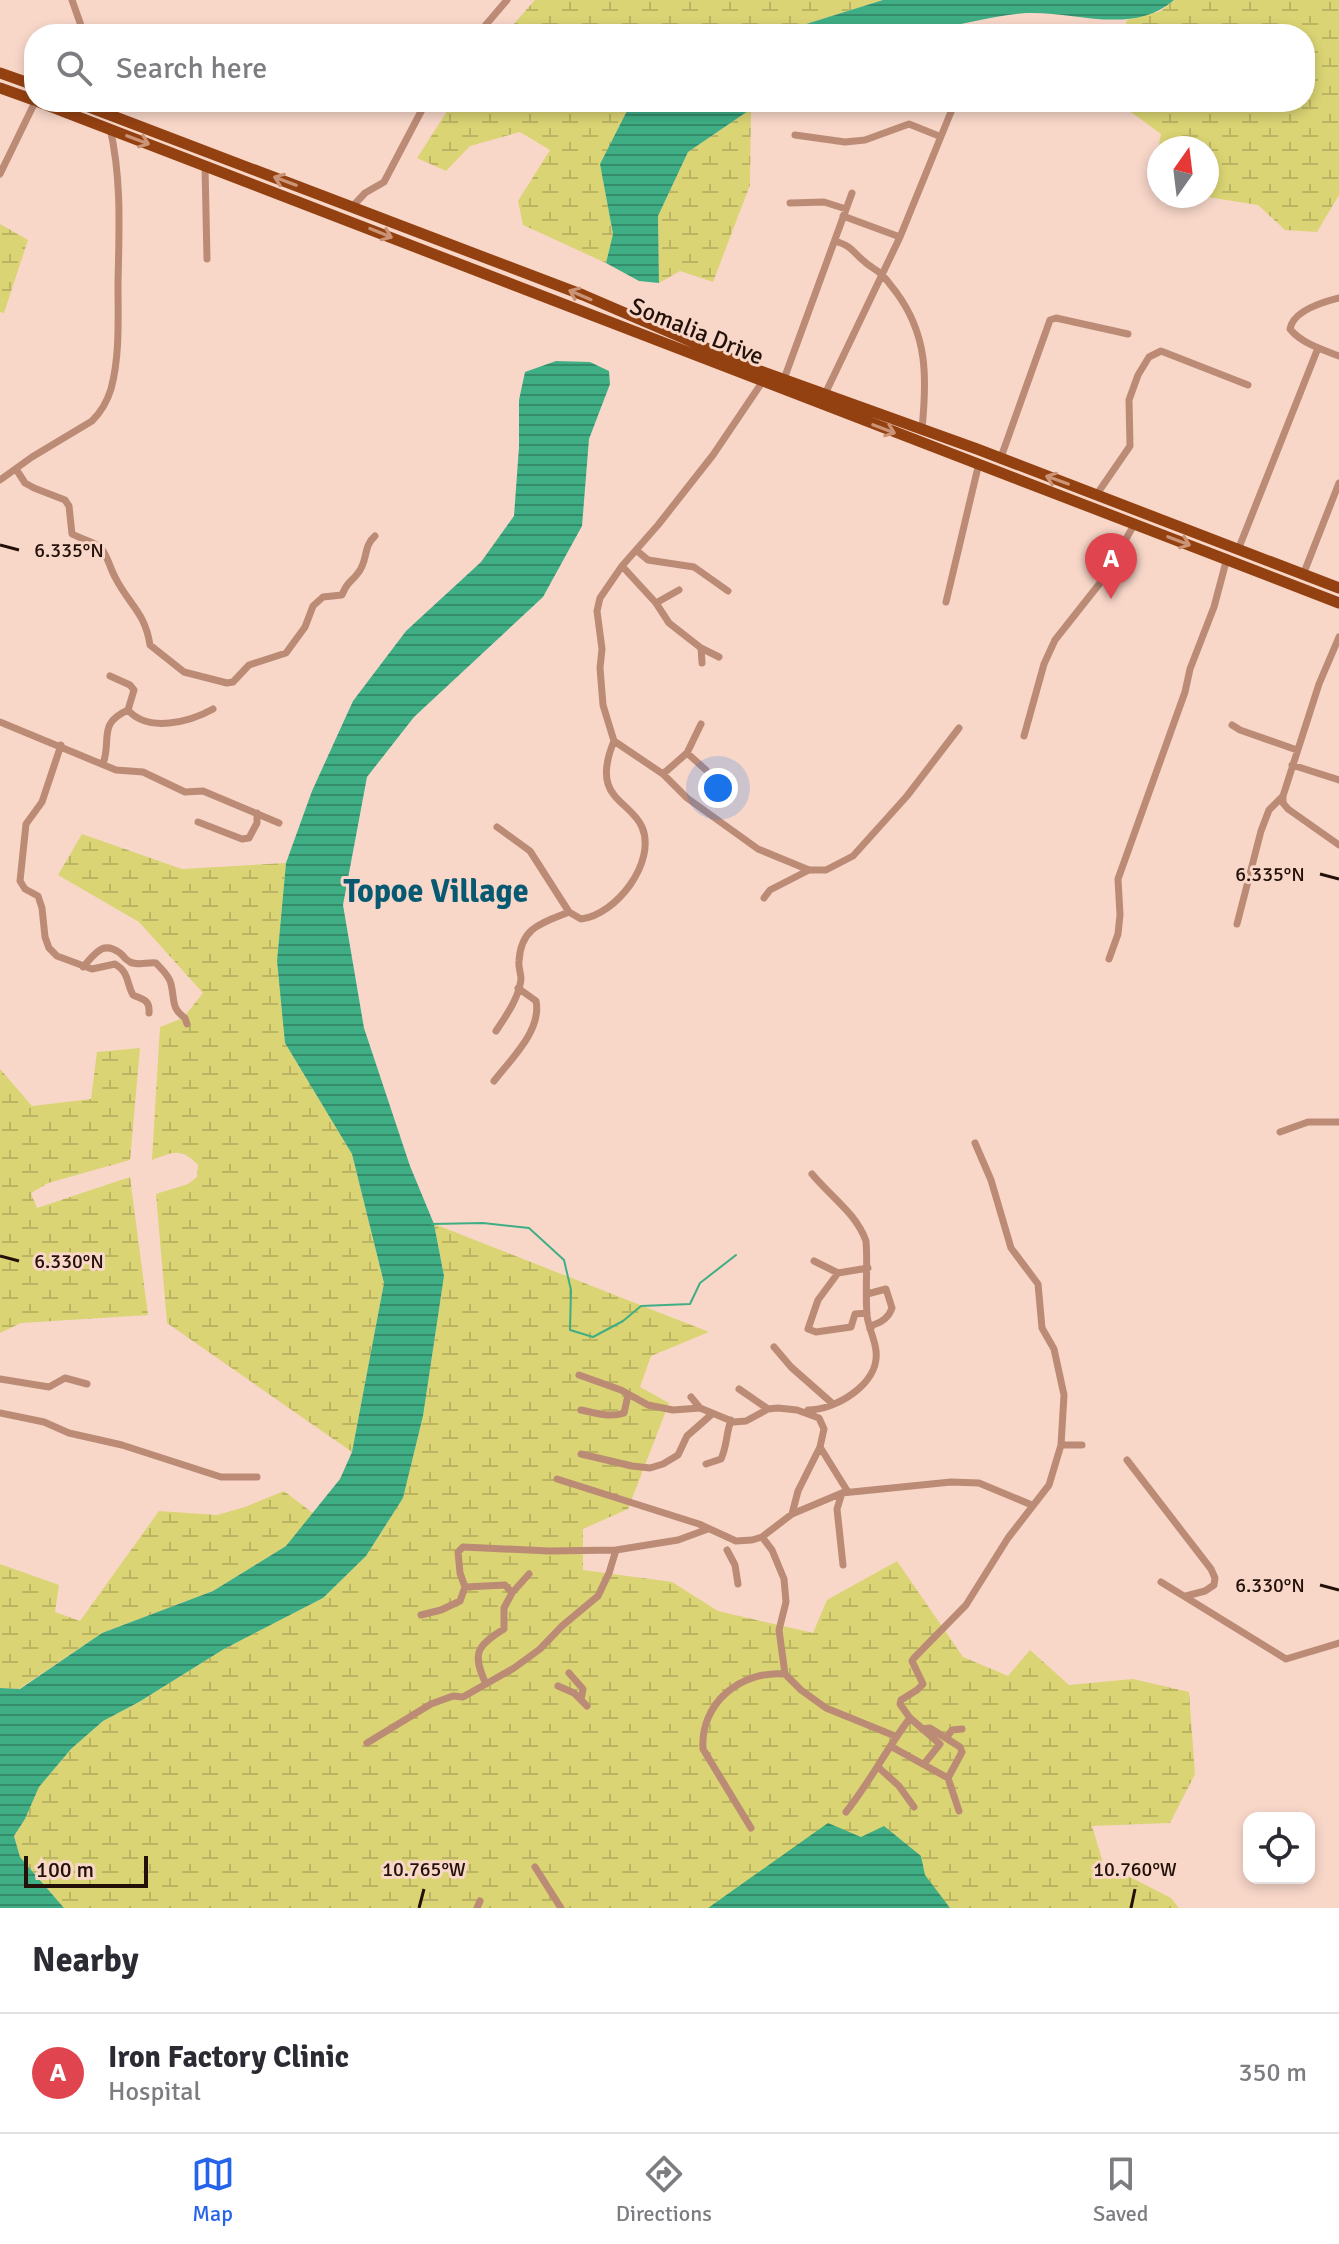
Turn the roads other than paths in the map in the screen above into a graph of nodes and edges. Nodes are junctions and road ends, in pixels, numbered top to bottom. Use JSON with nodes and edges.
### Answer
{"nodes":[{"id":1,"x":72,"y":0,"type":"edge"},
{"id":2,"x":507,"y":0,"type":"edge"},
{"id":3,"x":80,"y":24,"type":"edge"},
{"id":4,"x":487,"y":24,"type":"edge"},
{"id":5,"x":0,"y":73,"type":"edge"},
{"id":6,"x":24,"y":81,"type":"edge"},
{"id":7,"x":0,"y":88,"type":"edge"},
{"id":8,"x":24,"y":97,"type":"edge"},
{"id":9,"x":31,"y":112,"type":"edge"},
{"id":10,"x":66,"y":112,"type":"edge"},
{"id":11,"x":102,"y":112,"type":"edge"},
{"id":12,"x":421,"y":112,"type":"edge"},
{"id":13,"x":950,"y":112,"type":"edge"},
{"id":14,"x":110,"y":128,"type":"junction"},
{"id":15,"x":795,"y":135,"type":"dead end"},
{"id":16,"x":939,"y":136,"type":"junction"},
{"id":17,"x":205,"y":166,"type":"junction"},
{"id":18,"x":0,"y":174,"type":"edge"},
{"id":19,"x":852,"y":193,"type":"dead end"},
{"id":20,"x":790,"y":203,"type":"dead end"},
{"id":21,"x":352,"y":207,"type":"junction"},
{"id":22,"x":844,"y":213,"type":"junction"},
{"id":23,"x":900,"y":237,"type":"junction"},
{"id":24,"x":835,"y":241,"type":"junction"},
{"id":25,"x":207,"y":259,"type":"dead end"},
{"id":26,"x":882,"y":274,"type":"junction"},
{"id":27,"x":1339,"y":298,"type":"edge"},
{"id":28,"x":1128,"y":334,"type":"dead end"},
{"id":29,"x":1318,"y":348,"type":"junction"},
{"id":30,"x":1339,"y":356,"type":"edge"},
{"id":31,"x":784,"y":379,"type":"junction"},
{"id":32,"x":763,"y":381,"type":"junction"},
{"id":33,"x":1248,"y":385,"type":"dead end"},
{"id":34,"x":825,"y":394,"type":"junction"},
{"id":35,"x":922,"y":429,"type":"junction"},
{"id":36,"x":1000,"y":460,"type":"junction"},
{"id":37,"x":979,"y":463,"type":"junction"},
{"id":38,"x":16,"y":469,"type":"junction"},
{"id":39,"x":0,"y":480,"type":"edge"},
{"id":40,"x":1339,"y":483,"type":"edge"},
{"id":41,"x":1097,"y":494,"type":"junction"},
{"id":42,"x":1135,"y":523,"type":"junction"},
{"id":43,"x":375,"y":536,"type":"dead end"},
{"id":44,"x":636,"y":550,"type":"junction"},
{"id":45,"x":1232,"y":552,"type":"junction"},
{"id":46,"x":622,"y":566,"type":"junction"},
{"id":47,"x":1303,"y":575,"type":"junction"},
{"id":48,"x":1339,"y":588,"type":"edge"},
{"id":49,"x":679,"y":590,"type":"dead end"},
{"id":50,"x":728,"y":591,"type":"dead end"},
{"id":51,"x":946,"y":602,"type":"dead end"},
{"id":52,"x":656,"y":603,"type":"junction"},
{"id":53,"x":1339,"y":603,"type":"edge"},
{"id":54,"x":1339,"y":637,"type":"edge"},
{"id":55,"x":701,"y":648,"type":"junction"},
{"id":56,"x":719,"y":657,"type":"dead end"},
{"id":57,"x":702,"y":663,"type":"dead end"},
{"id":58,"x":110,"y":676,"type":"dead end"},
{"id":59,"x":213,"y":709,"type":"dead end"},
{"id":60,"x":128,"y":710,"type":"junction"},
{"id":61,"x":0,"y":722,"type":"edge"},
{"id":62,"x":701,"y":724,"type":"dead end"},
{"id":63,"x":1232,"y":725,"type":"dead end"},
{"id":64,"x":959,"y":728,"type":"dead end"},
{"id":65,"x":1024,"y":736,"type":"dead end"},
{"id":66,"x":614,"y":741,"type":"junction"},
{"id":67,"x":61,"y":745,"type":"junction"},
{"id":68,"x":1297,"y":750,"type":"junction"},
{"id":69,"x":687,"y":753,"type":"junction"},
{"id":70,"x":103,"y":764,"type":"junction"},
{"id":71,"x":1292,"y":765,"type":"junction"},
{"id":72,"x":706,"y":770,"type":"dead end"},
{"id":73,"x":663,"y":774,"type":"junction"},
{"id":74,"x":1339,"y":780,"type":"edge"},
{"id":75,"x":1283,"y":796,"type":"junction"},
{"id":76,"x":257,"y":813,"type":"junction"},
{"id":77,"x":198,"y":822,"type":"dead end"},
{"id":78,"x":279,"y":823,"type":"dead end"},
{"id":79,"x":497,"y":827,"type":"dead end"},
{"id":80,"x":1339,"y":845,"type":"edge"},
{"id":81,"x":809,"y":870,"type":"junction"},
{"id":82,"x":764,"y":898,"type":"dead end"},
{"id":83,"x":569,"y":912,"type":"junction"},
{"id":84,"x":1237,"y":924,"type":"dead end"},
{"id":85,"x":1109,"y":959,"type":"dead end"},
{"id":86,"x":83,"y":967,"type":"junction"},
{"id":87,"x":518,"y":988,"type":"junction"},
{"id":88,"x":149,"y":1013,"type":"dead end"},
{"id":89,"x":187,"y":1024,"type":"dead end"},
{"id":90,"x":496,"y":1031,"type":"dead end"},
{"id":91,"x":494,"y":1081,"type":"dead end"},
{"id":92,"x":1339,"y":1122,"type":"edge"},
{"id":93,"x":1280,"y":1132,"type":"dead end"},
{"id":94,"x":975,"y":1143,"type":"dead end"},
{"id":95,"x":812,"y":1174,"type":"dead end"},
{"id":96,"x":814,"y":1261,"type":"dead end"},
{"id":97,"x":868,"y":1268,"type":"junction"},
{"id":98,"x":838,"y":1273,"type":"junction"},
{"id":99,"x":867,"y":1294,"type":"junction"},
{"id":100,"x":867,"y":1313,"type":"junction"},
{"id":101,"x":870,"y":1329,"type":"junction"},
{"id":102,"x":774,"y":1347,"type":"dead end"},
{"id":103,"x":579,"y":1375,"type":"dead end"},
{"id":104,"x":0,"y":1379,"type":"edge"},
{"id":105,"x":87,"y":1384,"type":"dead end"},
{"id":106,"x":739,"y":1389,"type":"dead end"},
{"id":107,"x":628,"y":1395,"type":"junction"},
{"id":108,"x":691,"y":1397,"type":"dead end"},
{"id":109,"x":830,"y":1406,"type":"junction"},
{"id":110,"x":700,"y":1408,"type":"junction"},
{"id":111,"x":768,"y":1409,"type":"junction"},
{"id":112,"x":581,"y":1410,"type":"dead end"},
{"id":113,"x":797,"y":1410,"type":"junction"},
{"id":114,"x":0,"y":1413,"type":"edge"},
{"id":115,"x":712,"y":1414,"type":"junction"},
{"id":116,"x":731,"y":1420,"type":"junction"},
{"id":117,"x":824,"y":1429,"type":"junction"},
{"id":118,"x":1061,"y":1445,"type":"junction"},
{"id":119,"x":1082,"y":1445,"type":"dead end"},
{"id":120,"x":820,"y":1447,"type":"junction"},
{"id":121,"x":581,"y":1454,"type":"dead end"},
{"id":122,"x":1127,"y":1460,"type":"dead end"},
{"id":123,"x":706,"y":1464,"type":"dead end"},
{"id":124,"x":257,"y":1477,"type":"dead end"},
{"id":125,"x":557,"y":1479,"type":"dead end"},
{"id":126,"x":845,"y":1493,"type":"junction"},
{"id":127,"x":1032,"y":1505,"type":"junction"},
{"id":128,"x":792,"y":1514,"type":"junction"},
{"id":129,"x":708,"y":1529,"type":"junction"},
{"id":130,"x":762,"y":1537,"type":"junction"},
{"id":131,"x":616,"y":1550,"type":"junction"},
{"id":132,"x":727,"y":1550,"type":"dead end"},
{"id":133,"x":843,"y":1565,"type":"dead end"},
{"id":134,"x":529,"y":1574,"type":"dead end"},
{"id":135,"x":1161,"y":1582,"type":"dead end"},
{"id":136,"x":738,"y":1584,"type":"dead end"},
{"id":137,"x":465,"y":1587,"type":"junction"},
{"id":138,"x":512,"y":1593,"type":"junction"},
{"id":139,"x":1186,"y":1596,"type":"junction"},
{"id":140,"x":421,"y":1615,"type":"dead end"},
{"id":141,"x":1339,"y":1643,"type":"edge"},
{"id":142,"x":569,"y":1673,"type":"dead end"},
{"id":143,"x":785,"y":1674,"type":"junction"},
{"id":144,"x":486,"y":1684,"type":"junction"},
{"id":145,"x":558,"y":1686,"type":"dead end"},
{"id":146,"x":581,"y":1700,"type":"junction"},
{"id":147,"x":587,"y":1706,"type":"dead end"},
{"id":148,"x":910,"y":1718,"type":"junction"},
{"id":149,"x":922,"y":1729,"type":"junction"},
{"id":150,"x":962,"y":1729,"type":"dead end"},
{"id":151,"x":895,"y":1736,"type":"junction"},
{"id":152,"x":947,"y":1737,"type":"junction"},
{"id":153,"x":367,"y":1743,"type":"dead end"},
{"id":154,"x":892,"y":1747,"type":"junction"},
{"id":155,"x":924,"y":1764,"type":"junction"},
{"id":156,"x":878,"y":1767,"type":"junction"},
{"id":157,"x":948,"y":1778,"type":"junction"},
{"id":158,"x":914,"y":1807,"type":"dead end"},
{"id":159,"x":959,"y":1811,"type":"dead end"},
{"id":160,"x":846,"y":1812,"type":"dead end"},
{"id":161,"x":751,"y":1828,"type":"dead end"},
{"id":162,"x":535,"y":1867,"type":"dead end"},
{"id":163,"x":561,"y":1908,"type":"edge"}],
"edges":[{"from":1,"to":3,"type":"street"},
{"from":2,"to":4,"type":"street"},
{"from":5,"to":6,"type":"main road"},
{"from":7,"to":8,"type":"main road","name":"Somalia Drive"},
{"from":9,"to":18,"type":"street"},
{"from":10,"to":14,"type":"main road","name":"Somalia Drive"},
{"from":21,"to":11,"type":"main road","name":"Somalia Drive","one_way":true},
{"from":12,"to":21,"type":"street"},
{"from":13,"to":16,"type":"street"},
{"from":14,"to":17,"type":"main road","name":"Somalia Drive","one_way":true},
{"from":14,"to":38,"type":"street"},
{"from":15,"to":16,"type":"street"},
{"from":16,"to":23,"type":"street"},
{"from":17,"to":25,"type":"street"},
{"from":17,"to":32,"type":"main road","name":"Somalia Drive","one_way":true},
{"from":19,"to":22,"type":"street"},
{"from":20,"to":22,"type":"street"},
{"from":31,"to":21,"type":"main road","name":"Somalia Drive","one_way":true},
{"from":22,"to":23,"type":"street"},
{"from":22,"to":24,"type":"street"},
{"from":23,"to":26,"type":"street"},
{"from":24,"to":26,"type":"street"},
{"from":24,"to":31,"type":"street"},
{"from":26,"to":34,"type":"street"},
{"from":26,"to":35,"type":"street"},
{"from":27,"to":29,"type":"street"},
{"from":28,"to":36,"type":"street"},
{"from":29,"to":30,"type":"street"},
{"from":29,"to":45,"type":"street"},
{"from":31,"to":34,"type":"main road","name":"Somalia Drive"},
{"from":32,"to":37,"type":"main road","name":"Somalia Drive","one_way":true},
{"from":32,"to":44,"type":"street"},
{"from":33,"to":41,"type":"street"},
{"from":34,"to":35,"type":"main road","name":"Somalia Drive"},
{"from":35,"to":36,"type":"main road","name":"Somalia Drive"},
{"from":41,"to":36,"type":"main road","name":"Somalia Drive","one_way":true},
{"from":37,"to":42,"type":"main road","name":"Somalia Drive"},
{"from":37,"to":51,"type":"street"},
{"from":38,"to":39,"type":"street"},
{"from":38,"to":43,"type":"street"},
{"from":40,"to":47,"type":"street"},
{"from":41,"to":45,"type":"main road","name":"Somalia Drive"},
{"from":42,"to":45,"type":"main road","name":"Somalia Drive","one_way":true},
{"from":42,"to":65,"type":"street"},
{"from":44,"to":46,"type":"street"},
{"from":44,"to":50,"type":"street"},
{"from":45,"to":47,"type":"main road","name":"Somalia Drive"},
{"from":45,"to":53,"type":"main road","name":"Somalia Drive"},
{"from":45,"to":85,"type":"street"},
{"from":46,"to":52,"type":"street"},
{"from":46,"to":66,"type":"street"},
{"from":47,"to":48,"type":"main road","name":"Somalia Drive"},
{"from":49,"to":52,"type":"street"},
{"from":52,"to":55,"type":"street"},
{"from":54,"to":68,"type":"street"},
{"from":55,"to":56,"type":"street"},
{"from":55,"to":57,"type":"street"},
{"from":58,"to":60,"type":"street"},
{"from":59,"to":60,"type":"street"},
{"from":60,"to":70,"type":"street"},
{"from":61,"to":67,"type":"street"},
{"from":62,"to":69,"type":"street"},
{"from":63,"to":68,"type":"street"},
{"from":64,"to":81,"type":"street"},
{"from":66,"to":73,"type":"street"},
{"from":66,"to":83,"type":"street"},
{"from":67,"to":70,"type":"street"},
{"from":67,"to":86,"type":"street"},
{"from":68,"to":71,"type":"street"},
{"from":69,"to":72,"type":"street"},
{"from":69,"to":73,"type":"street"},
{"from":70,"to":76,"type":"street"},
{"from":71,"to":74,"type":"street"},
{"from":71,"to":75,"type":"street"},
{"from":73,"to":81,"type":"street"},
{"from":75,"to":80,"type":"street"},
{"from":75,"to":84,"type":"street"},
{"from":76,"to":77,"type":"street"},
{"from":76,"to":78,"type":"street"},
{"from":79,"to":83,"type":"street"},
{"from":81,"to":82,"type":"street"},
{"from":83,"to":87,"type":"street"},
{"from":86,"to":88,"type":"street"},
{"from":86,"to":89,"type":"street"},
{"from":87,"to":90,"type":"street"},
{"from":87,"to":91,"type":"street"},
{"from":92,"to":93,"type":"street"},
{"from":94,"to":118,"type":"street"},
{"from":95,"to":97,"type":"street"},
{"from":96,"to":98,"type":"street"},
{"from":97,"to":98,"type":"street"},
{"from":97,"to":99,"type":"street"},
{"from":98,"to":100,"type":"street"},
{"from":99,"to":100,"type":"street"},
{"from":99,"to":101,"type":"street"},
{"from":100,"to":101,"type":"street"},
{"from":101,"to":109,"type":"street"},
{"from":102,"to":109,"type":"street"},
{"from":103,"to":107,"type":"street"},
{"from":104,"to":105,"type":"street"},
{"from":106,"to":111,"type":"street"},
{"from":107,"to":110,"type":"street"},
{"from":107,"to":112,"type":"street"},
{"from":108,"to":110,"type":"street"},
{"from":109,"to":113,"type":"street"},
{"from":109,"to":117,"type":"street"},
{"from":110,"to":115,"type":"street"},
{"from":111,"to":113,"type":"street"},
{"from":111,"to":116,"type":"street"},
{"from":113,"to":117,"type":"street"},
{"from":114,"to":124,"type":"street"},
{"from":115,"to":116,"type":"street"},
{"from":115,"to":121,"type":"street"},
{"from":116,"to":123,"type":"street"},
{"from":117,"to":120,"type":"street"},
{"from":118,"to":119,"type":"street"},
{"from":118,"to":127,"type":"street"},
{"from":120,"to":126,"type":"street"},
{"from":120,"to":128,"type":"street"},
{"from":122,"to":139,"type":"street"},
{"from":125,"to":129,"type":"street"},
{"from":126,"to":127,"type":"street"},
{"from":126,"to":128,"type":"street"},
{"from":126,"to":133,"type":"street"},
{"from":127,"to":148,"type":"street"},
{"from":128,"to":130,"type":"street"},
{"from":129,"to":130,"type":"street"},
{"from":129,"to":131,"type":"street"},
{"from":130,"to":143,"type":"street"},
{"from":131,"to":137,"type":"street"},
{"from":131,"to":144,"type":"street"},
{"from":132,"to":136,"type":"street"},
{"from":134,"to":138,"type":"street"},
{"from":135,"to":139,"type":"street"},
{"from":137,"to":138,"type":"street"},
{"from":137,"to":140,"type":"street"},
{"from":138,"to":144,"type":"street"},
{"from":139,"to":141,"type":"street"},
{"from":142,"to":146,"type":"street"},
{"from":143,"to":151,"type":"street"},
{"from":143,"to":161,"type":"street"},
{"from":144,"to":153,"type":"street"},
{"from":145,"to":146,"type":"street"},
{"from":146,"to":147,"type":"street"},
{"from":148,"to":149,"type":"street"},
{"from":148,"to":151,"type":"street"},
{"from":149,"to":152,"type":"street"},
{"from":149,"to":155,"type":"street"},
{"from":150,"to":152,"type":"street"},
{"from":151,"to":154,"type":"street"},
{"from":152,"to":157,"type":"street"},
{"from":154,"to":155,"type":"street"},
{"from":154,"to":156,"type":"street"},
{"from":155,"to":157,"type":"street"},
{"from":156,"to":158,"type":"street"},
{"from":156,"to":160,"type":"street"},
{"from":157,"to":159,"type":"street"},
{"from":162,"to":163,"type":"street"}]}
